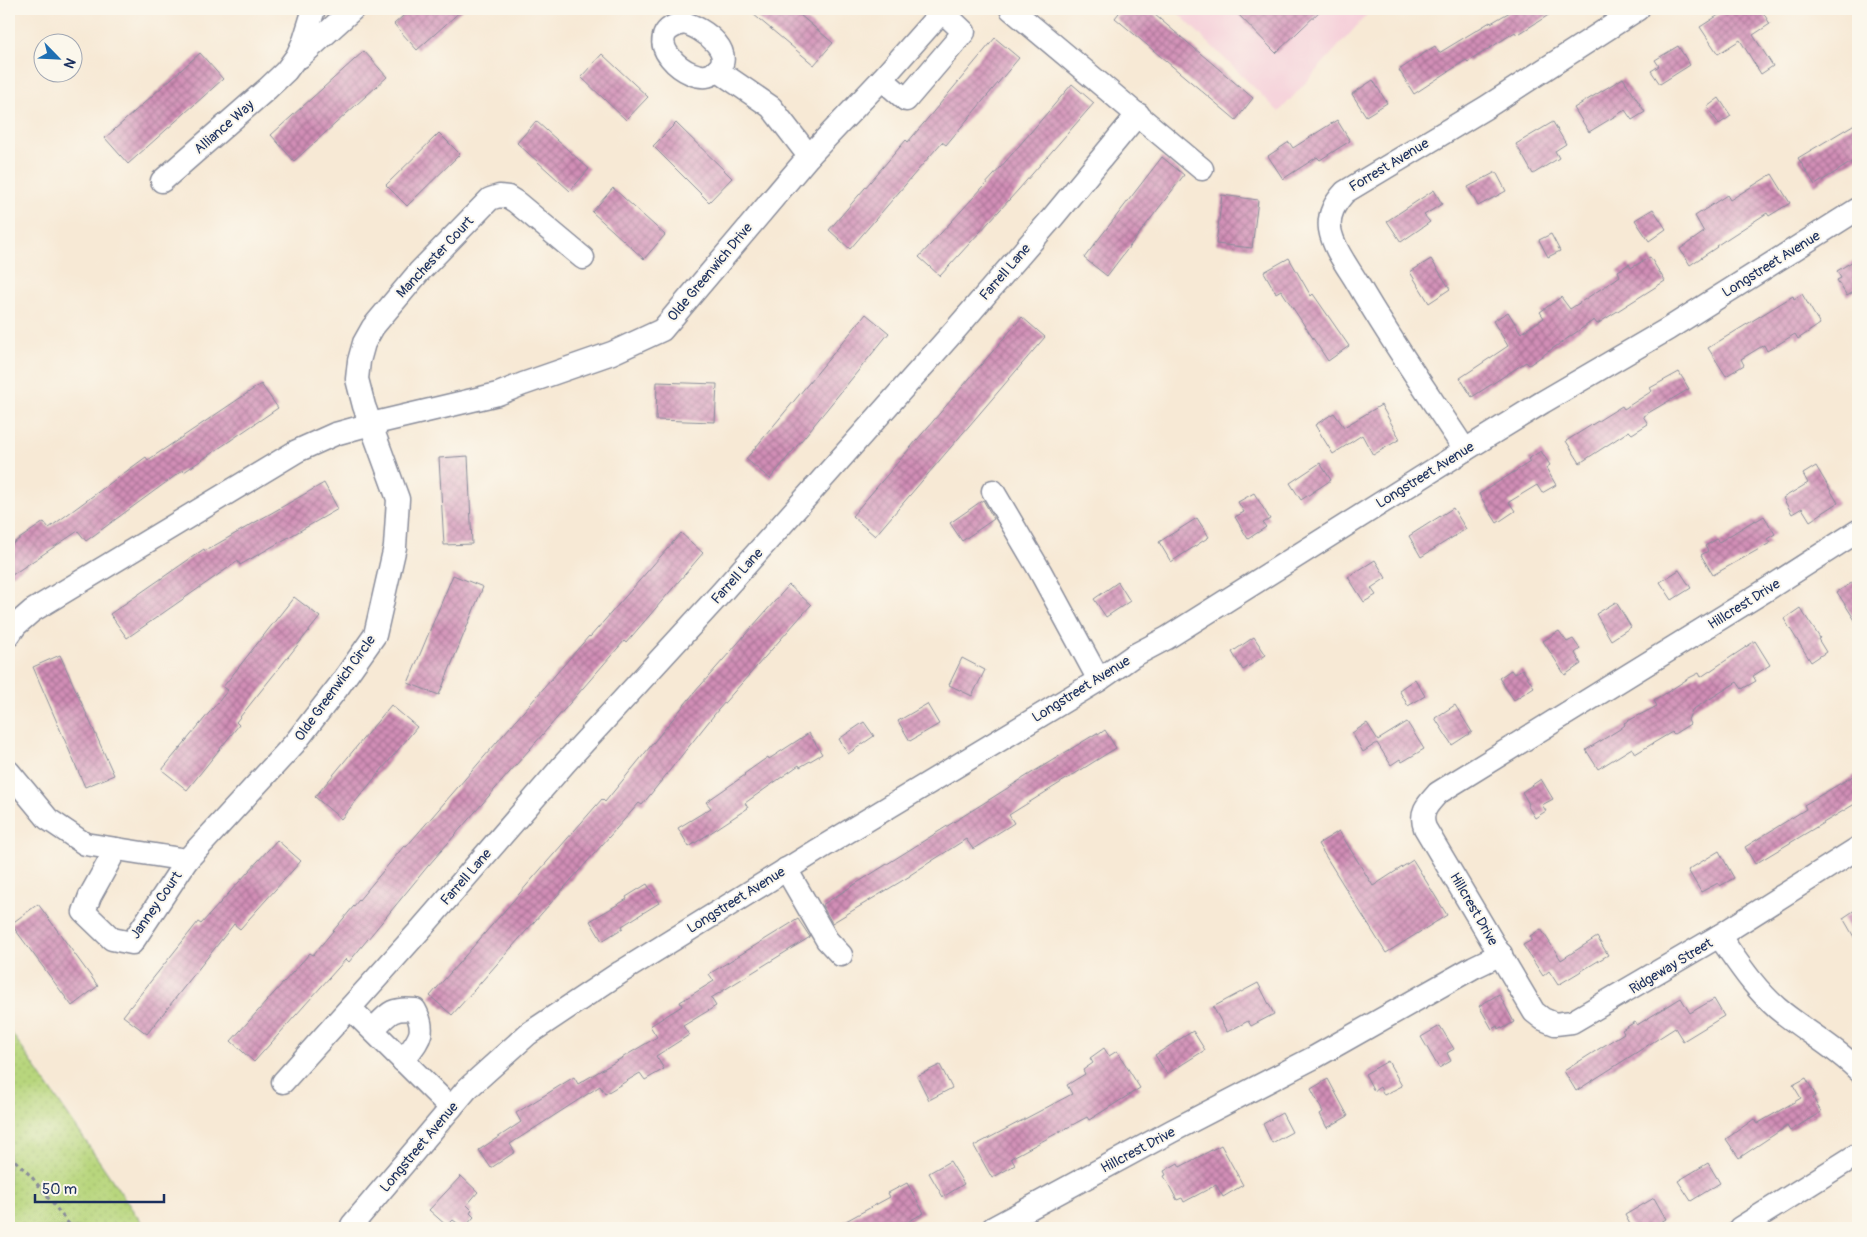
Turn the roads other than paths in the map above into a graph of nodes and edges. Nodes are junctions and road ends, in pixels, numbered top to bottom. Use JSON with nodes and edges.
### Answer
{"nodes":[{"id":1,"x":314,"y":9,"type":"edge"},
{"id":2,"x":353,"y":9,"type":"edge"},
{"id":3,"x":1011,"y":9,"type":"edge"},
{"id":4,"x":1638,"y":9,"type":"edge"},
{"id":5,"x":943,"y":10,"type":"edge"},
{"id":6,"x":717,"y":70,"type":"dead end"},
{"id":7,"x":286,"y":71,"type":"junction"},
{"id":8,"x":882,"y":79,"type":"junction"},
{"id":9,"x":1138,"y":114,"type":"junction"},
{"id":10,"x":808,"y":156,"type":"junction"},
{"id":11,"x":1202,"y":169,"type":"dead end"},
{"id":12,"x":162,"y":181,"type":"dead end"},
{"id":13,"x":1858,"y":209,"type":"edge"},
{"id":14,"x":583,"y":258,"type":"dead end"},
{"id":15,"x":371,"y":424,"type":"junction"},
{"id":16,"x":1465,"y":450,"type":"junction"},
{"id":17,"x":993,"y":491,"type":"dead end"},
{"id":18,"x":1858,"y":531,"type":"edge"},
{"id":19,"x":9,"y":635,"type":"edge"},
{"id":20,"x":1099,"y":680,"type":"junction"},
{"id":21,"x":9,"y":772,"type":"edge"},
{"id":22,"x":1858,"y":848,"type":"edge"},
{"id":23,"x":116,"y":849,"type":"junction"},
{"id":24,"x":187,"y":860,"type":"junction"},
{"id":25,"x":786,"y":869,"type":"junction"},
{"id":26,"x":1719,"y":936,"type":"junction"},
{"id":27,"x":1501,"y":954,"type":"junction"},
{"id":28,"x":841,"y":955,"type":"dead end"},
{"id":29,"x":350,"y":1008,"type":"junction"},
{"id":30,"x":372,"y":1030,"type":"junction"},
{"id":31,"x":403,"y":1061,"type":"junction"},
{"id":32,"x":1858,"y":1070,"type":"edge"},
{"id":33,"x":283,"y":1082,"type":"dead end"},
{"id":34,"x":451,"y":1108,"type":"junction"},
{"id":35,"x":1858,"y":1154,"type":"edge"},
{"id":36,"x":352,"y":1225,"type":"dead end"},
{"id":37,"x":993,"y":1228,"type":"edge"},
{"id":38,"x":1740,"y":1228,"type":"edge"}],
"edges":[{"from":1,"to":7,"type":"street","name":"Alliance Way"},
{"from":2,"to":7,"type":"street","name":"Alliance Way"},
{"from":3,"to":9,"type":"street"},
{"from":4,"to":16,"type":"street","name":"Forrest Avenue"},
{"from":5,"to":8,"type":"street","name":"Olde Greenwich Drive"},
{"from":5,"to":8,"type":"street"},
{"from":6,"to":10,"type":"street"},
{"from":7,"to":12,"type":"street","name":"Alliance Way"},
{"from":8,"to":10,"type":"street","name":"Olde Greenwich Drive"},
{"from":9,"to":11,"type":"street"},
{"from":9,"to":29,"type":"street","name":"Farrell Lane"},
{"from":10,"to":15,"type":"street","name":"Olde Greenwich Drive"},
{"from":13,"to":16,"type":"street","name":"Longstreet Avenue"},
{"from":14,"to":15,"type":"street","name":"Manchester Court"},
{"from":15,"to":19,"type":"street"},
{"from":15,"to":24,"type":"street","name":"Olde Greenwich Circle"},
{"from":16,"to":20,"type":"street","name":"Longstreet Avenue"},
{"from":17,"to":20,"type":"street"},
{"from":18,"to":27,"type":"street","name":"Hillcrest Drive"},
{"from":20,"to":25,"type":"street","name":"Longstreet Avenue"},
{"from":21,"to":23,"type":"street"},
{"from":22,"to":26,"type":"street","name":"Ridgeway Street"},
{"from":23,"to":24,"type":"street"},
{"from":23,"to":24,"type":"street","name":"Janney Court"},
{"from":25,"to":28,"type":"street"},
{"from":25,"to":34,"type":"street","name":"Longstreet Avenue"},
{"from":26,"to":27,"type":"street","name":"Ridgeway Street"},
{"from":26,"to":32,"type":"street"},
{"from":27,"to":37,"type":"street","name":"Hillcrest Drive"},
{"from":29,"to":30,"type":"street"},
{"from":29,"to":33,"type":"street","name":"Farrell Lane"},
{"from":30,"to":31,"type":"street"},
{"from":30,"to":31,"type":"street"},
{"from":31,"to":34,"type":"street"},
{"from":34,"to":36,"type":"street","name":"Longstreet Avenue"},
{"from":35,"to":38,"type":"street"}]}
